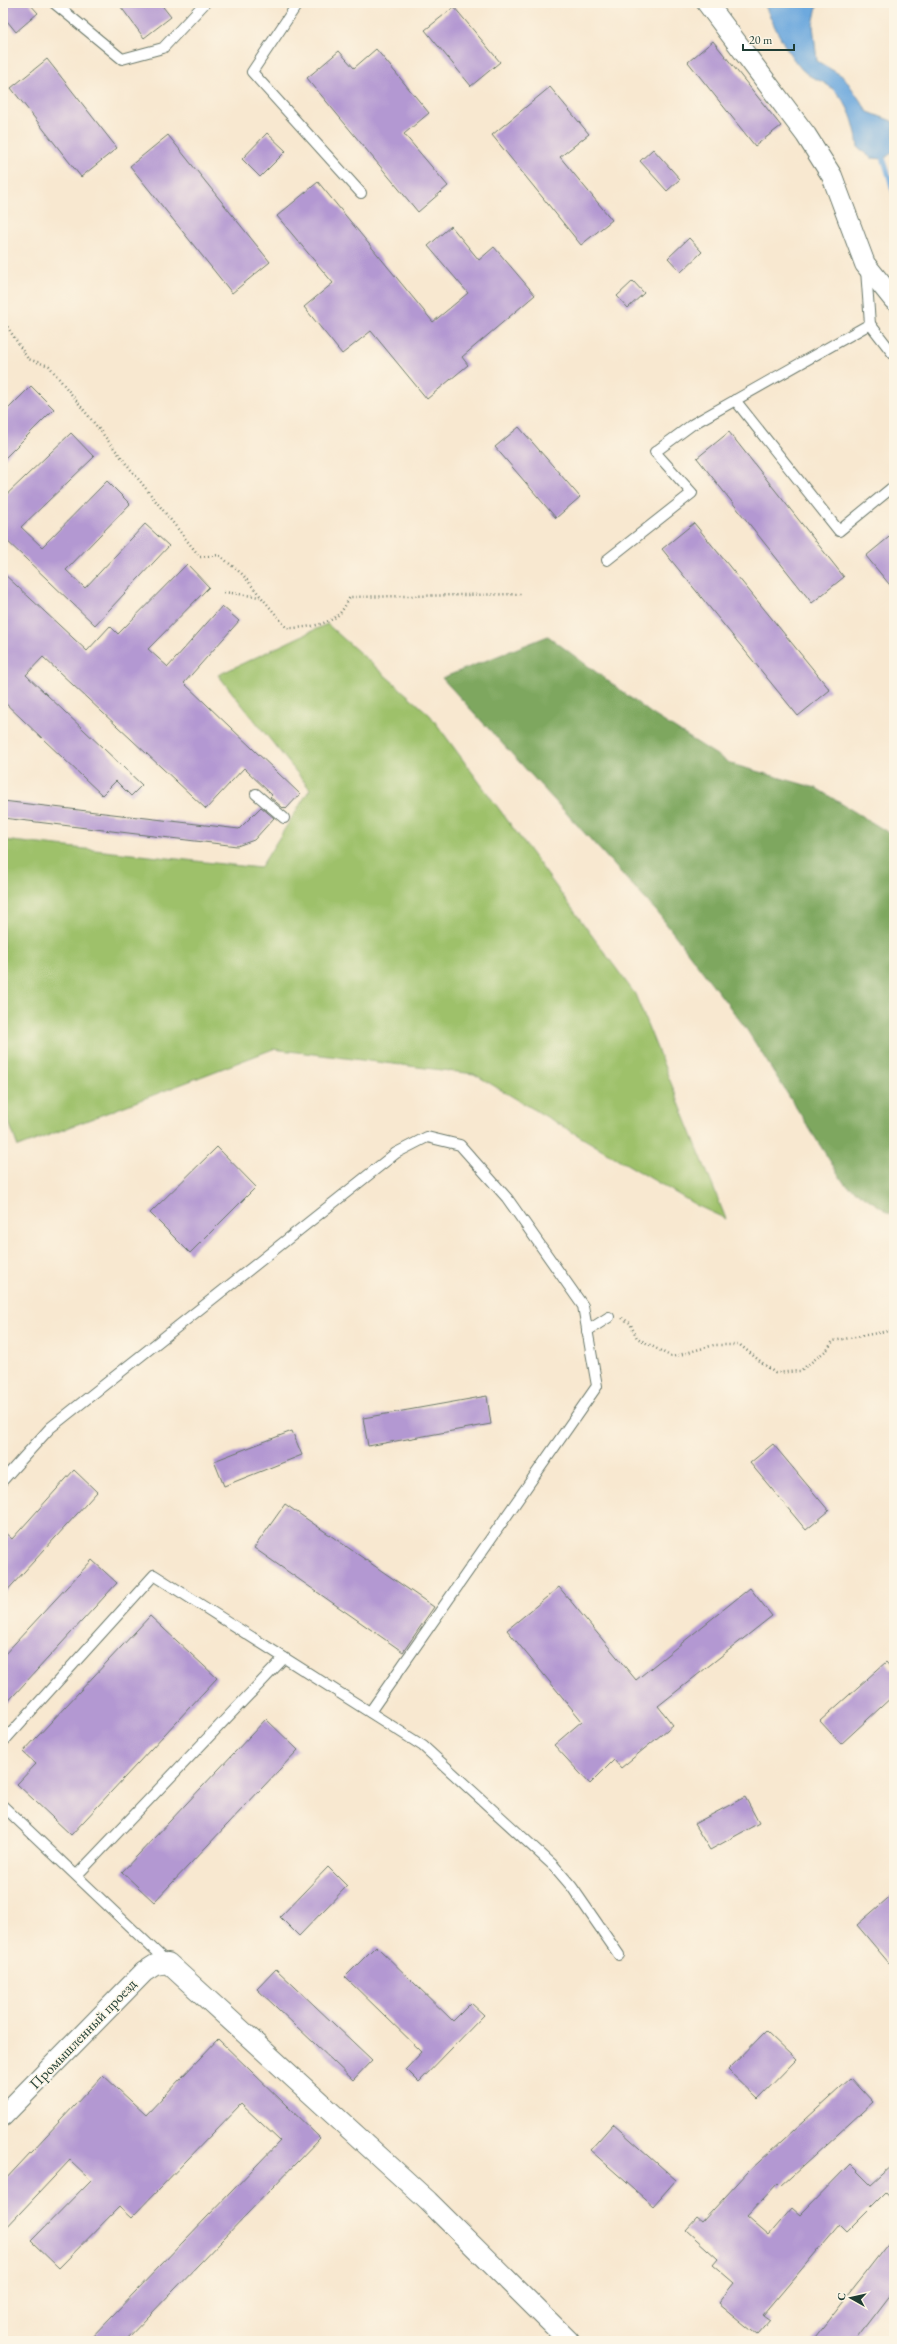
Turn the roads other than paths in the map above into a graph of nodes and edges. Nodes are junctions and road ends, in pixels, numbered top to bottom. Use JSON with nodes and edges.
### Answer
{"nodes":[{"id":1,"x":54,"y":3,"type":"edge"},
{"id":2,"x":205,"y":3,"type":"edge"},
{"id":3,"x":298,"y":3,"type":"edge"},
{"id":4,"x":707,"y":3,"type":"edge"},
{"id":5,"x":361,"y":193,"type":"dead end"},
{"id":6,"x":865,"y":264,"type":"junction"},
{"id":7,"x":894,"y":300,"type":"edge"},
{"id":8,"x":870,"y":324,"type":"junction"},
{"id":9,"x":894,"y":355,"type":"edge"},
{"id":10,"x":735,"y":400,"type":"junction"},
{"id":11,"x":894,"y":486,"type":"edge"},
{"id":12,"x":607,"y":560,"type":"dead end"},
{"id":13,"x":256,"y":794,"type":"dead end"},
{"id":14,"x":284,"y":818,"type":"dead end"},
{"id":15,"x":609,"y":1317,"type":"road end"},
{"id":16,"x":587,"y":1331,"type":"junction"},
{"id":17,"x":3,"y":1480,"type":"edge"},
{"id":18,"x":284,"y":1658,"type":"junction"},
{"id":19,"x":370,"y":1712,"type":"junction"},
{"id":20,"x":3,"y":1742,"type":"edge"},
{"id":21,"x":3,"y":1806,"type":"edge"},
{"id":22,"x":77,"y":1875,"type":"junction"},
{"id":23,"x":619,"y":1955,"type":"dead end"},
{"id":24,"x":168,"y":1963,"type":"junction"},
{"id":25,"x":3,"y":2116,"type":"edge"},
{"id":26,"x":569,"y":2341,"type":"edge"}],
"edges":[{"from":1,"to":2,"type":"lane"},
{"from":3,"to":5,"type":"lane"},
{"from":4,"to":6,"type":"street"},
{"from":6,"to":7,"type":"street"},
{"from":6,"to":8,"type":"lane"},
{"from":8,"to":9,"type":"lane"},
{"from":8,"to":10,"type":"lane"},
{"from":10,"to":11,"type":"lane"},
{"from":10,"to":12,"type":"lane"},
{"from":13,"to":14,"type":"lane"},
{"from":15,"to":16,"type":"lane"},
{"from":16,"to":17,"type":"lane"},
{"from":16,"to":19,"type":"lane"},
{"from":18,"to":19,"type":"lane"},
{"from":18,"to":20,"type":"lane"},
{"from":18,"to":22,"type":"lane"},
{"from":19,"to":23,"type":"lane"},
{"from":21,"to":22,"type":"lane"},
{"from":22,"to":24,"type":"lane"},
{"from":24,"to":25,"type":"street","name":"Промышленный проезд"},
{"from":24,"to":26,"type":"street"}]}
